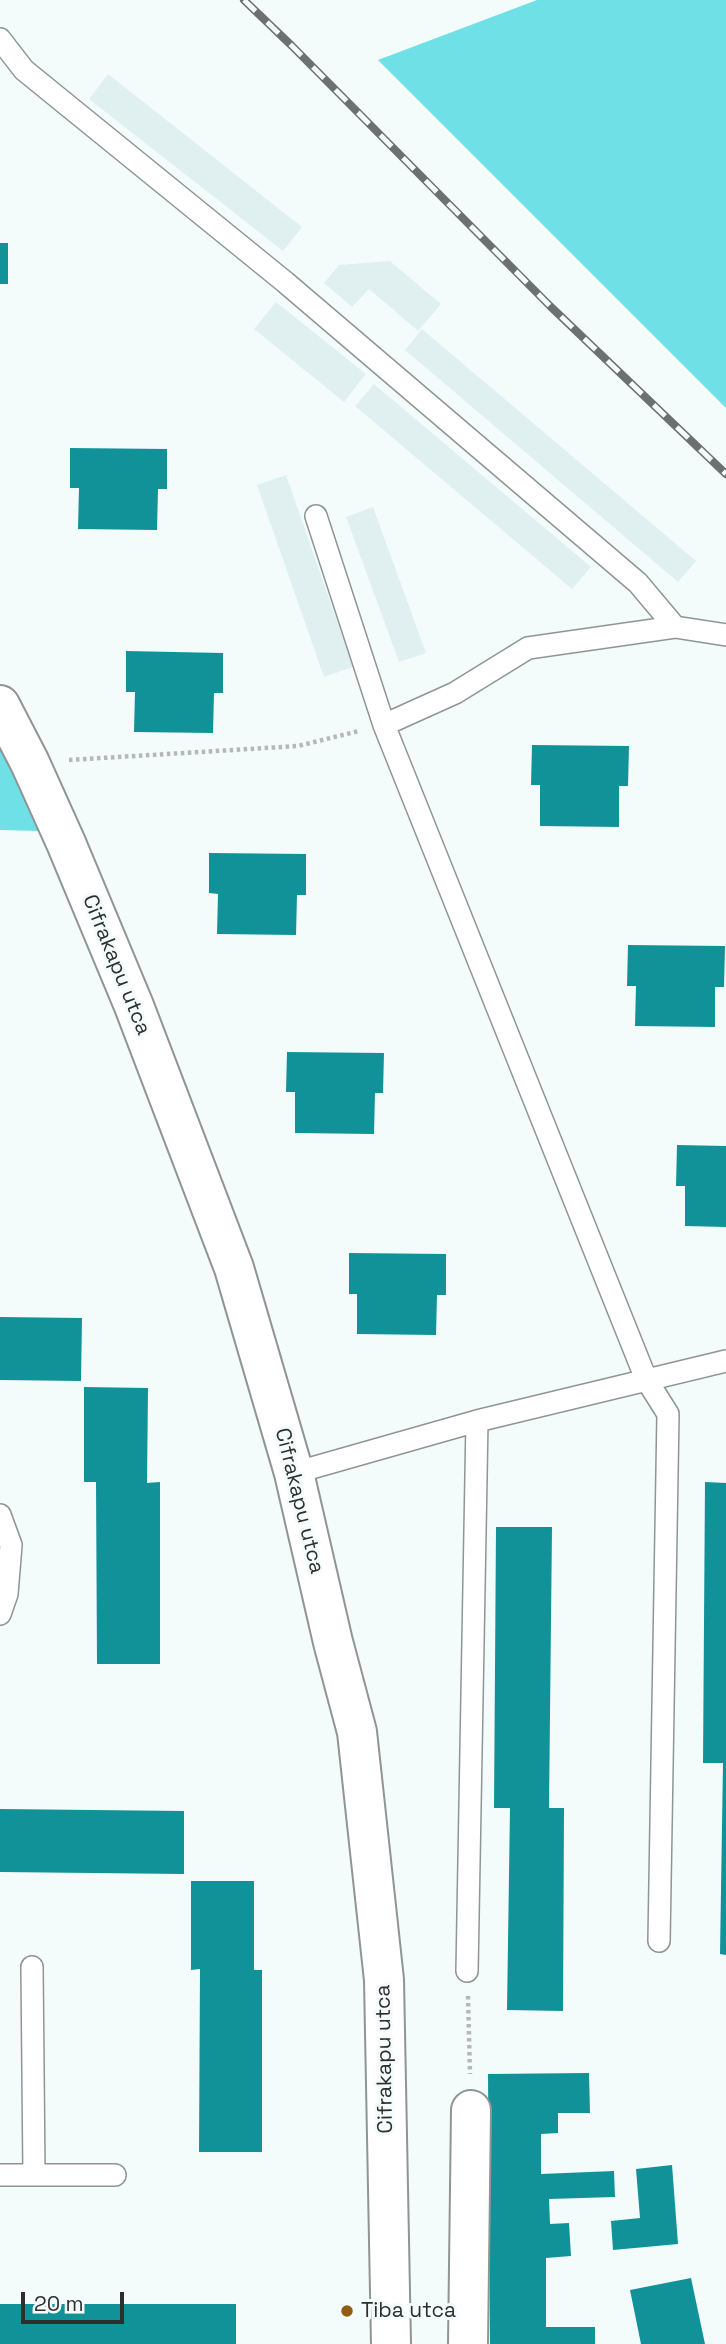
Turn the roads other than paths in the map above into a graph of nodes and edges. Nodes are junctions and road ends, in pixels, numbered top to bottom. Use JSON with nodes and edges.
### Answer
{"nodes":[{"id":1,"x":0,"y":39,"type":"edge"},
{"id":2,"x":316,"y":516,"type":"dead end"},
{"id":3,"x":675,"y":627,"type":"junction"},
{"id":4,"x":726,"y":634,"type":"edge"},
{"id":5,"x":0,"y":705,"type":"edge"},
{"id":6,"x":384,"y":725,"type":"junction"},
{"id":7,"x":726,"y":1361,"type":"edge"},
{"id":8,"x":646,"y":1379,"type":"junction"},
{"id":9,"x":477,"y":1421,"type":"junction"},
{"id":10,"x":294,"y":1473,"type":"junction"},
{"id":11,"x":0,"y":1514,"type":"edge"},
{"id":12,"x":0,"y":1614,"type":"edge"},
{"id":13,"x":659,"y":1941,"type":"dead end"},
{"id":14,"x":32,"y":1967,"type":"dead end"},
{"id":15,"x":467,"y":1971,"type":"road end"},
{"id":16,"x":471,"y":2110,"type":"road end"},
{"id":17,"x":0,"y":2175,"type":"edge"},
{"id":18,"x":34,"y":2175,"type":"junction"},
{"id":19,"x":115,"y":2175,"type":"dead end"},
{"id":20,"x":391,"y":2344,"type":"edge"},
{"id":21,"x":468,"y":2344,"type":"edge"}],
"edges":[{"from":1,"to":3,"type":"lane"},
{"from":2,"to":6,"type":"lane"},
{"from":3,"to":4,"type":"lane"},
{"from":3,"to":6,"type":"lane"},
{"from":5,"to":10,"type":"street","name":"Cifrakapu utca"},
{"from":6,"to":8,"type":"lane"},
{"from":7,"to":8,"type":"lane"},
{"from":8,"to":9,"type":"lane"},
{"from":8,"to":13,"type":"lane"},
{"from":9,"to":10,"type":"lane"},
{"from":9,"to":15,"type":"lane"},
{"from":10,"to":20,"type":"street","name":"Cifrakapu utca"},
{"from":11,"to":12,"type":"lane"},
{"from":14,"to":18,"type":"lane"},
{"from":16,"to":21,"type":"street"},
{"from":17,"to":18,"type":"lane"},
{"from":18,"to":19,"type":"lane"}]}
